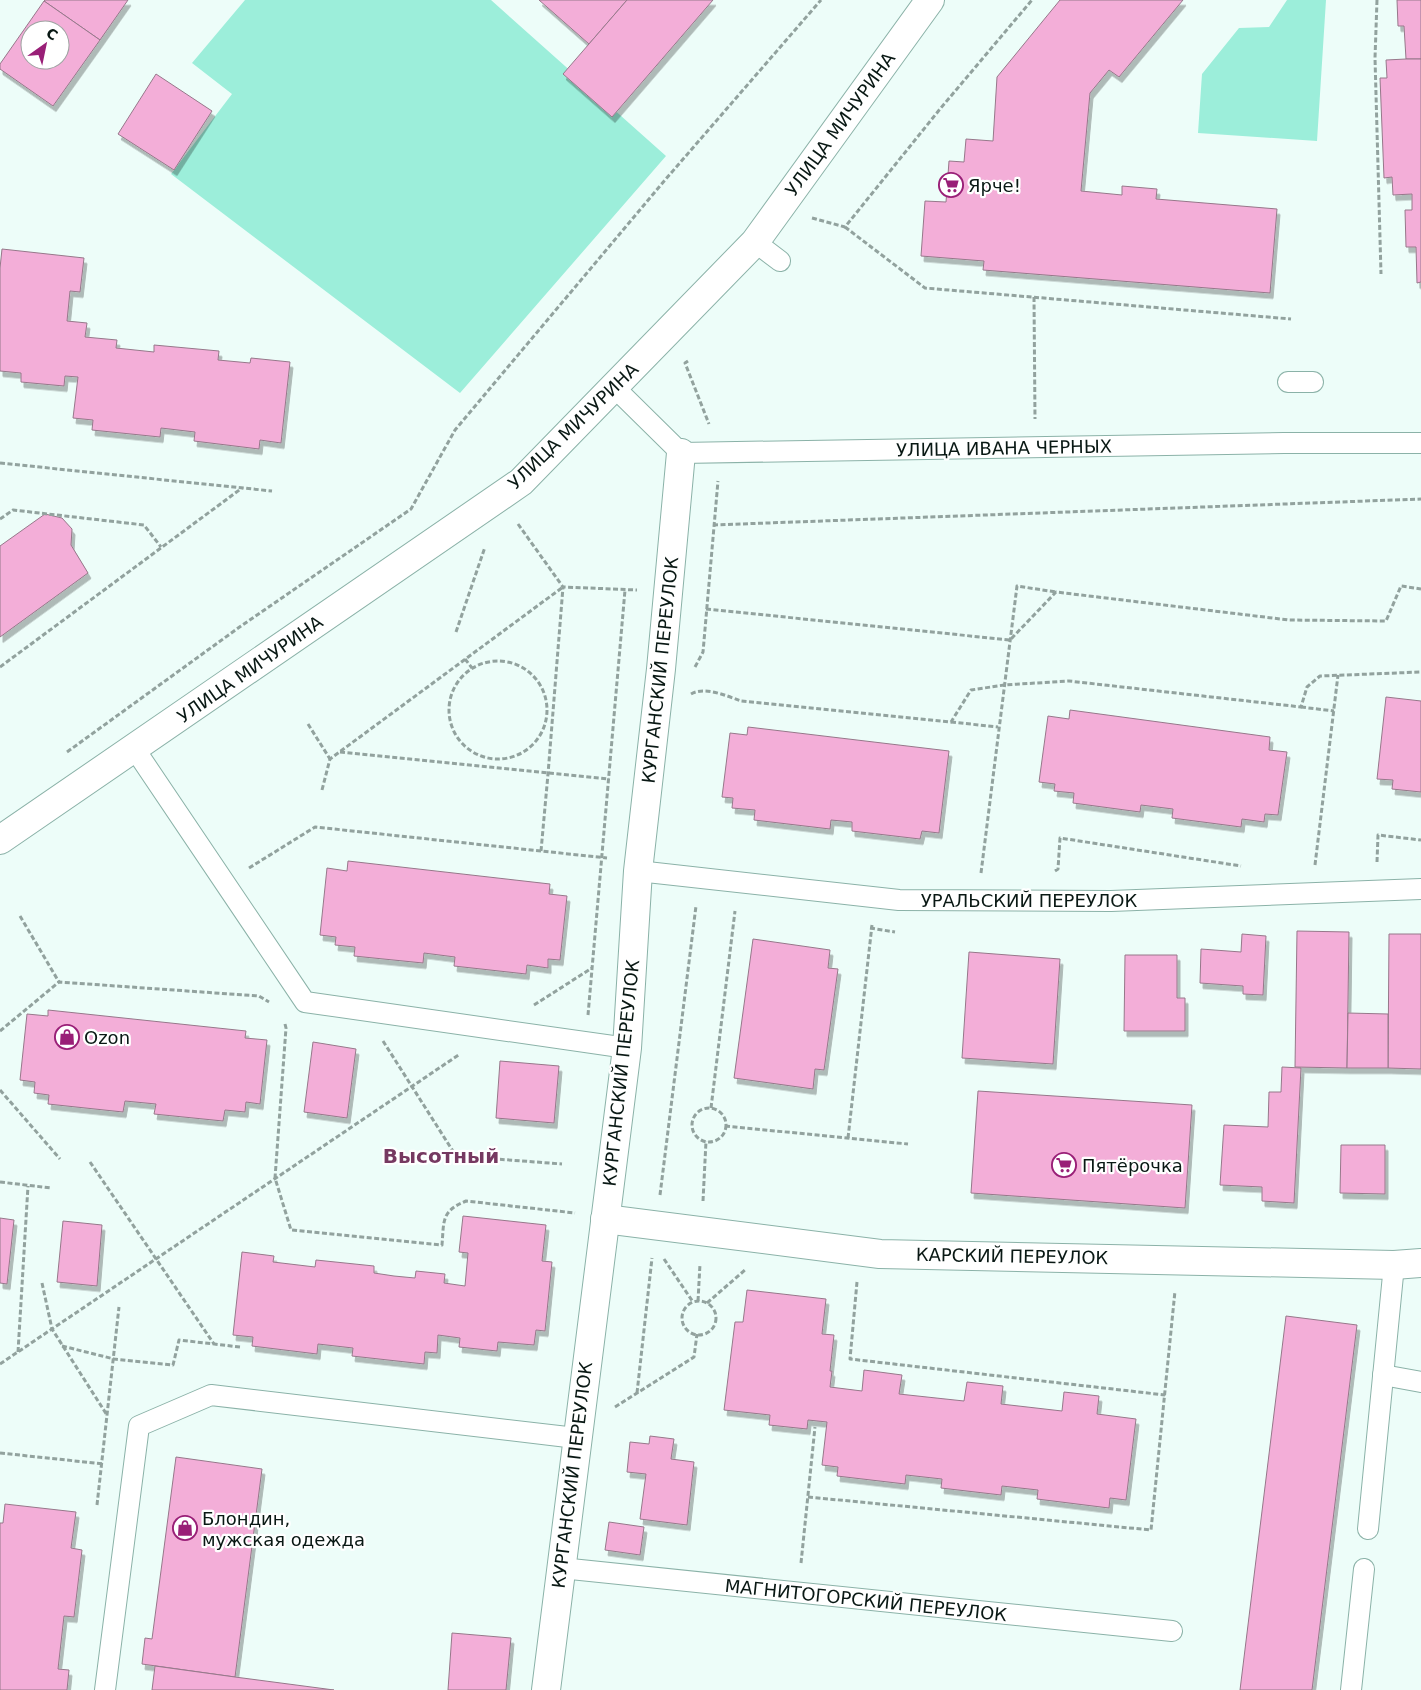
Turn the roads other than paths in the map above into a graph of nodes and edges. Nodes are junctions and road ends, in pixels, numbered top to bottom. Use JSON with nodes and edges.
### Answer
{"nodes":[{"id":1,"x":930,"y":0,"type":"edge"},
{"id":2,"x":755,"y":242,"type":"junction"},
{"id":3,"x":780,"y":261,"type":"dead end"},
{"id":4,"x":1288,"y":382,"type":"dead end"},
{"id":5,"x":1313,"y":382,"type":"dead end"},
{"id":6,"x":614,"y":387,"type":"junction"},
{"id":7,"x":1421,"y":442,"type":"edge"},
{"id":8,"x":681,"y":454,"type":"junction"},
{"id":9,"x":134,"y":748,"type":"junction"},
{"id":10,"x":0,"y":840,"type":"edge"},
{"id":11,"x":639,"y":864,"type":"junction"},
{"id":12,"x":1421,"y":889,"type":"edge"},
{"id":13,"x":627,"y":1048,"type":"junction"},
{"id":14,"x":605,"y":1219,"type":"junction"},
{"id":15,"x":1408,"y":1264,"type":"edge"},
{"id":16,"x":1383,"y":1375,"type":"junction"},
{"id":17,"x":1421,"y":1382,"type":"edge"},
{"id":18,"x":577,"y":1434,"type":"junction"},
{"id":19,"x":1368,"y":1529,"type":"dead end"},
{"id":20,"x":561,"y":1568,"type":"junction"},
{"id":21,"x":1364,"y":1569,"type":"dead end"},
{"id":22,"x":1172,"y":1631,"type":"dead end"},
{"id":23,"x":105,"y":1690,"type":"edge"},
{"id":24,"x":546,"y":1690,"type":"edge"},
{"id":25,"x":1352,"y":1690,"type":"edge"}],
"edges":[{"from":1,"to":2,"type":"street","name":"УЛИЦА МИЧУРИНА"},
{"from":2,"to":3,"type":"lane"},
{"from":2,"to":6,"type":"street","name":"УЛИЦА МИЧУРИНА"},
{"from":4,"to":5,"type":"lane"},
{"from":6,"to":8,"type":"lane"},
{"from":6,"to":9,"type":"street","name":"УЛИЦА МИЧУРИНА"},
{"from":7,"to":8,"type":"lane","name":"УЛИЦА ИВАНА ЧЕРНЫХ"},
{"from":8,"to":11,"type":"street","name":"КУРГАНСКИЙ ПЕРЕУЛОК"},
{"from":9,"to":10,"type":"street","name":"УЛИЦА МИЧУРИНА"},
{"from":9,"to":13,"type":"lane"},
{"from":11,"to":12,"type":"lane","name":"УРАЛЬСКИЙ ПЕРЕУЛОК"},
{"from":11,"to":13,"type":"street","name":"КУРГАНСКИЙ ПЕРЕУЛОК"},
{"from":13,"to":14,"type":"street","name":"КУРГАНСКИЙ ПЕРЕУЛОК"},
{"from":14,"to":15,"type":"street","name":"КАРСКИЙ ПЕРЕУЛОК"},
{"from":14,"to":18,"type":"street","name":"КУРГАНСКИЙ ПЕРЕУЛОК"},
{"from":15,"to":16,"type":"lane"},
{"from":16,"to":17,"type":"lane"},
{"from":16,"to":19,"type":"lane"},
{"from":18,"to":20,"type":"street","name":"КУРГАНСКИЙ ПЕРЕУЛОК"},
{"from":18,"to":23,"type":"lane"},
{"from":20,"to":22,"type":"lane","name":"МАГНИТОГОРСКИЙ ПЕРЕУЛОК"},
{"from":20,"to":24,"type":"street","name":"КУРГАНСКИЙ ПЕРЕУЛОК"},
{"from":21,"to":25,"type":"lane"}]}
